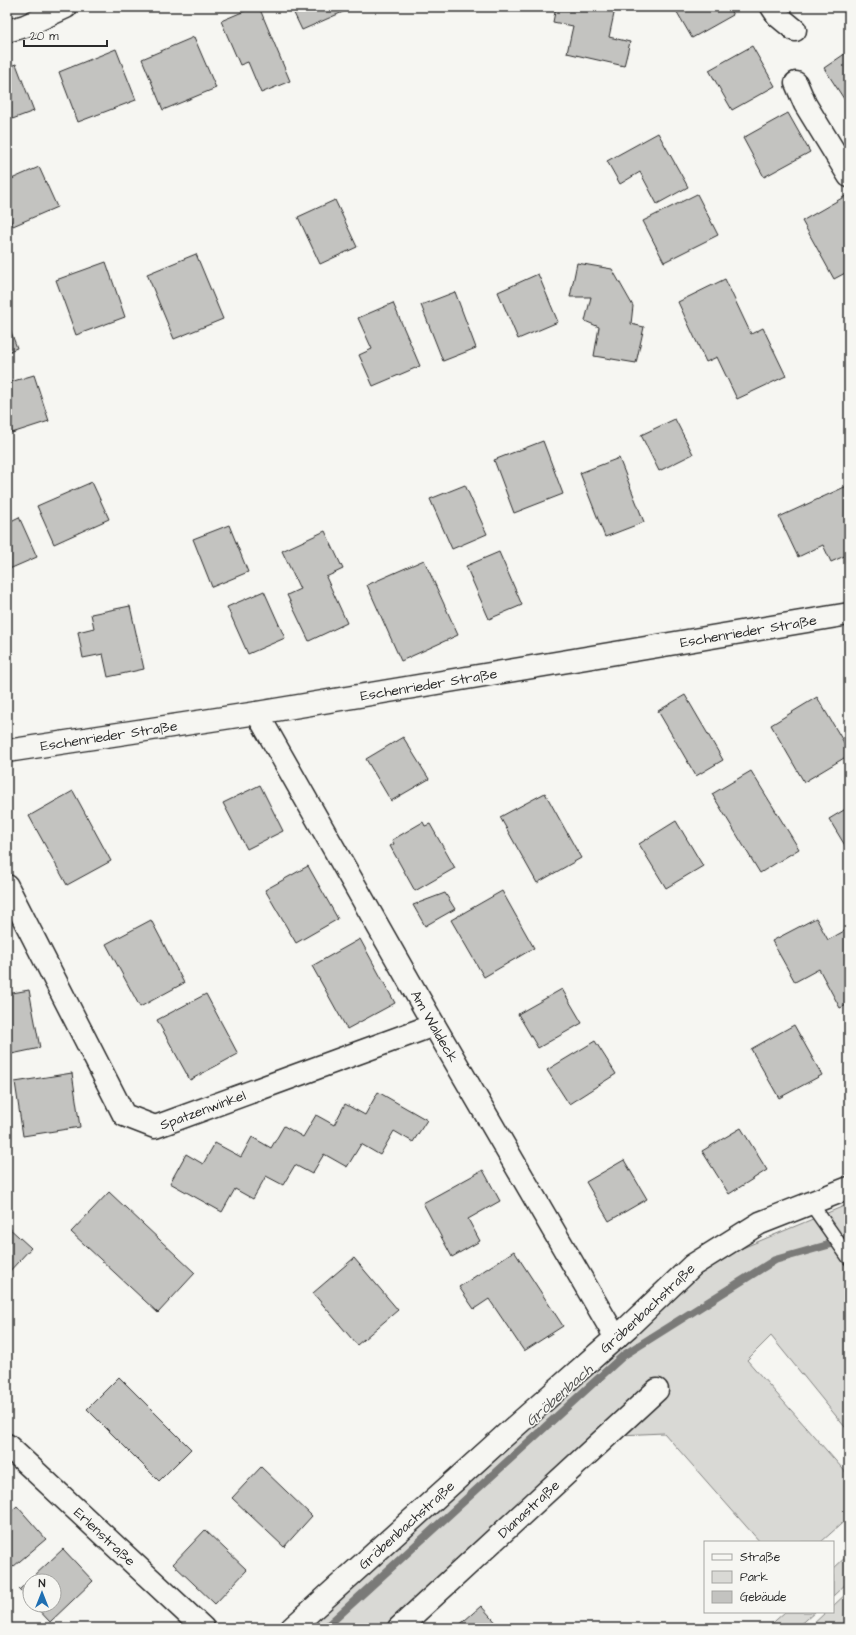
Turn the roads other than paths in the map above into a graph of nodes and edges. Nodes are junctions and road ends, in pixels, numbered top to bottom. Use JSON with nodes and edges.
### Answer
{"nodes":[{"id":1,"x":66,"y":7,"type":"edge"},
{"id":2,"x":772,"y":7,"type":"edge"},
{"id":3,"x":795,"y":30,"type":"dead end"},
{"id":4,"x":7,"y":31,"type":"edge"},
{"id":5,"x":796,"y":83,"type":"dead end"},
{"id":6,"x":849,"y":176,"type":"edge"},
{"id":7,"x":849,"y":614,"type":"edge"},
{"id":8,"x":258,"y":713,"type":"junction"},
{"id":9,"x":7,"y":752,"type":"edge"},
{"id":10,"x":7,"y":886,"type":"edge"},
{"id":11,"x":434,"y":1026,"type":"junction"},
{"id":12,"x":849,"y":1188,"type":"edge"},
{"id":13,"x":810,"y":1202,"type":"junction"},
{"id":14,"x":849,"y":1258,"type":"edge"},
{"id":15,"x":616,"y":1338,"type":"junction"},
{"id":16,"x":657,"y":1390,"type":"dead end"},
{"id":17,"x":7,"y":1445,"type":"edge"},
{"id":18,"x":203,"y":1628,"type":"edge"},
{"id":19,"x":292,"y":1628,"type":"edge"},
{"id":20,"x":399,"y":1628,"type":"edge"}],
"edges":[{"from":1,"to":4,"type":"street"},
{"from":2,"to":3,"type":"street"},
{"from":5,"to":6,"type":"street"},
{"from":7,"to":8,"type":"street","name":"Eschenrieder Straße"},
{"from":8,"to":9,"type":"street","name":"Eschenrieder Straße"},
{"from":8,"to":11,"type":"street","name":"Am Waldeck"},
{"from":10,"to":11,"type":"street","name":"Spatzenwinkel"},
{"from":11,"to":15,"type":"street","name":"Am Waldeck"},
{"from":12,"to":13,"type":"street","name":"Gröbenbachstraße"},
{"from":13,"to":14,"type":"lane"},
{"from":13,"to":15,"type":"street","name":"Gröbenbachstraße"},
{"from":15,"to":19,"type":"street","name":"Gröbenbachstraße"},
{"from":16,"to":20,"type":"street","name":"Dianastraße"},
{"from":17,"to":18,"type":"street","name":"Erlenstraße"}]}
